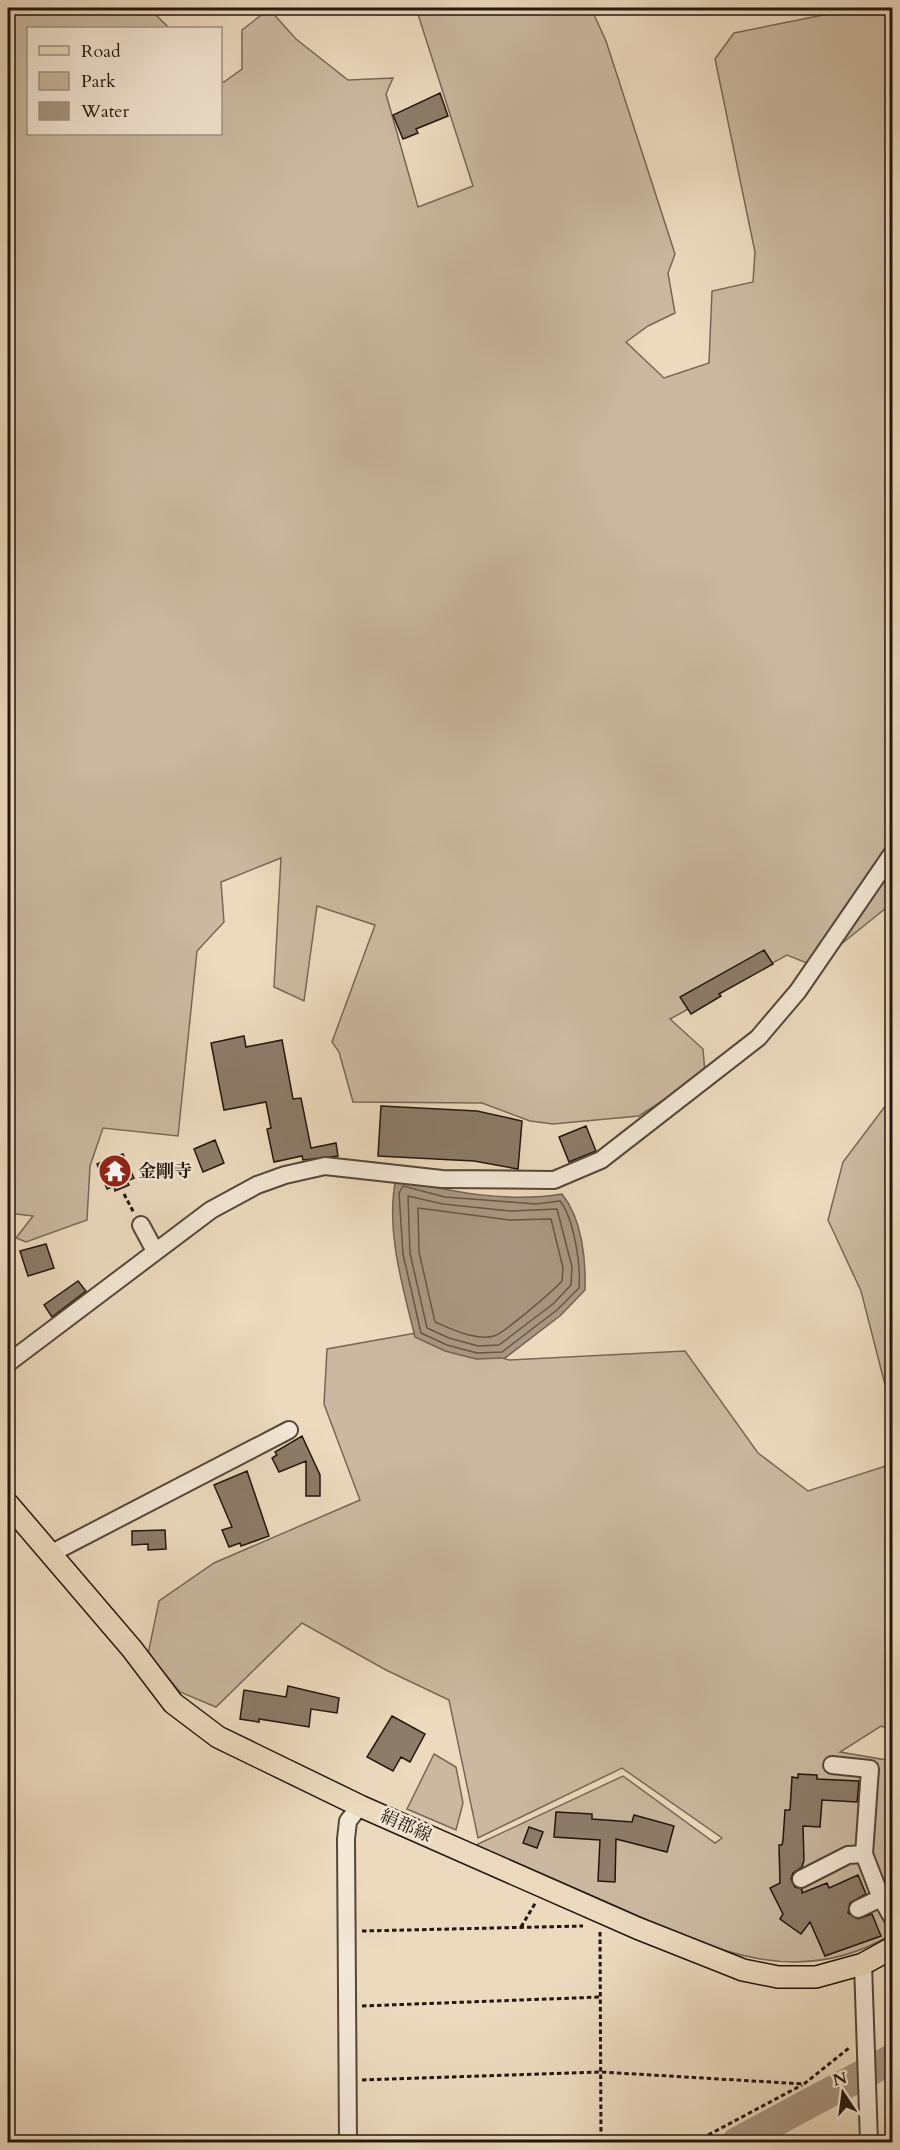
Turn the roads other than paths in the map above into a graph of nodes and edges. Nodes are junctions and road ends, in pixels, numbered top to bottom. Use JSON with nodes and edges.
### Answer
{"nodes":[{"id":1,"x":892,"y":854,"type":"edge"},
{"id":2,"x":141,"y":1225,"type":"road end"},
{"id":3,"x":155,"y":1251,"type":"junction"},
{"id":4,"x":8,"y":1363,"type":"edge"},
{"id":5,"x":289,"y":1430,"type":"dead end"},
{"id":6,"x":8,"y":1504,"type":"edge"},
{"id":7,"x":50,"y":1554,"type":"junction"},
{"id":8,"x":832,"y":1765,"type":"dead end"},
{"id":9,"x":360,"y":1806,"type":"junction"},
{"id":10,"x":864,"y":1854,"type":"junction"},
{"id":11,"x":801,"y":1879,"type":"dead end"},
{"id":12,"x":881,"y":1898,"type":"junction"},
{"id":13,"x":858,"y":1910,"type":"dead end"},
{"id":14,"x":892,"y":1917,"type":"edge"},
{"id":15,"x":892,"y":1948,"type":"edge"},
{"id":16,"x":863,"y":1964,"type":"junction"},
{"id":17,"x":348,"y":2142,"type":"edge"},
{"id":18,"x":869,"y":2142,"type":"edge"}],
"edges":[{"from":1,"to":3,"type":"street"},
{"from":2,"to":3,"type":"street"},
{"from":3,"to":4,"type":"street"},
{"from":5,"to":7,"type":"street"},
{"from":6,"to":7,"type":"main road","name":"絹郡線"},
{"from":7,"to":9,"type":"main road","name":"絹郡線"},
{"from":8,"to":10,"type":"street"},
{"from":9,"to":16,"type":"main road","name":"絹郡線"},
{"from":9,"to":17,"type":"street"},
{"from":10,"to":11,"type":"street"},
{"from":10,"to":12,"type":"street"},
{"from":12,"to":13,"type":"street"},
{"from":12,"to":14,"type":"street"},
{"from":15,"to":16,"type":"main road","name":"絹郡線"},
{"from":16,"to":18,"type":"street"}]}
